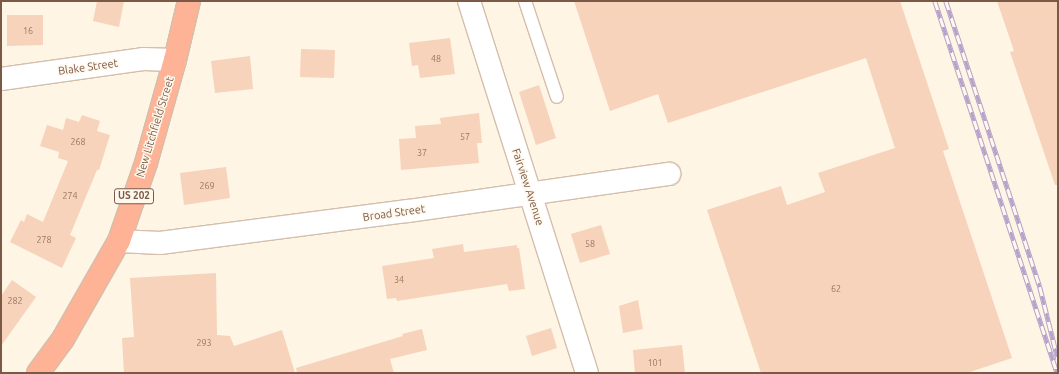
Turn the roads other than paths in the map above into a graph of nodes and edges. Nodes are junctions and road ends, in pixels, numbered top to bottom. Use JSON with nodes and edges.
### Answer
{"nodes":[{"id":1,"x":189,"y":1,"type":"edge"},
{"id":2,"x":469,"y":1,"type":"edge"},
{"id":3,"x":525,"y":1,"type":"edge"},
{"id":4,"x":175,"y":60,"type":"junction"},
{"id":5,"x":1,"y":79,"type":"edge"},
{"id":6,"x":557,"y":98,"type":"dead end"},
{"id":7,"x":669,"y":174,"type":"dead end"},
{"id":8,"x":530,"y":193,"type":"junction"},
{"id":9,"x":118,"y":241,"type":"junction"},
{"id":10,"x":38,"y":373,"type":"edge"},
{"id":11,"x":587,"y":373,"type":"edge"}],
"edges":[{"from":1,"to":4,"type":"highway","name":"New Litchfield Street","number":"US 202"},
{"from":2,"to":8,"type":"street","name":"Fairview Avenue"},
{"from":3,"to":6,"type":"lane"},
{"from":4,"to":5,"type":"street","name":"Blake Street"},
{"from":4,"to":9,"type":"highway","name":"New Litchfield Street","number":"US 202"},
{"from":7,"to":8,"type":"street","name":"Broad Street"},
{"from":8,"to":9,"type":"street","name":"Broad Street"},
{"from":8,"to":11,"type":"street","name":"Fairview Avenue"},
{"from":9,"to":10,"type":"highway","name":"New Litchfield Street","number":"US 202"}]}
